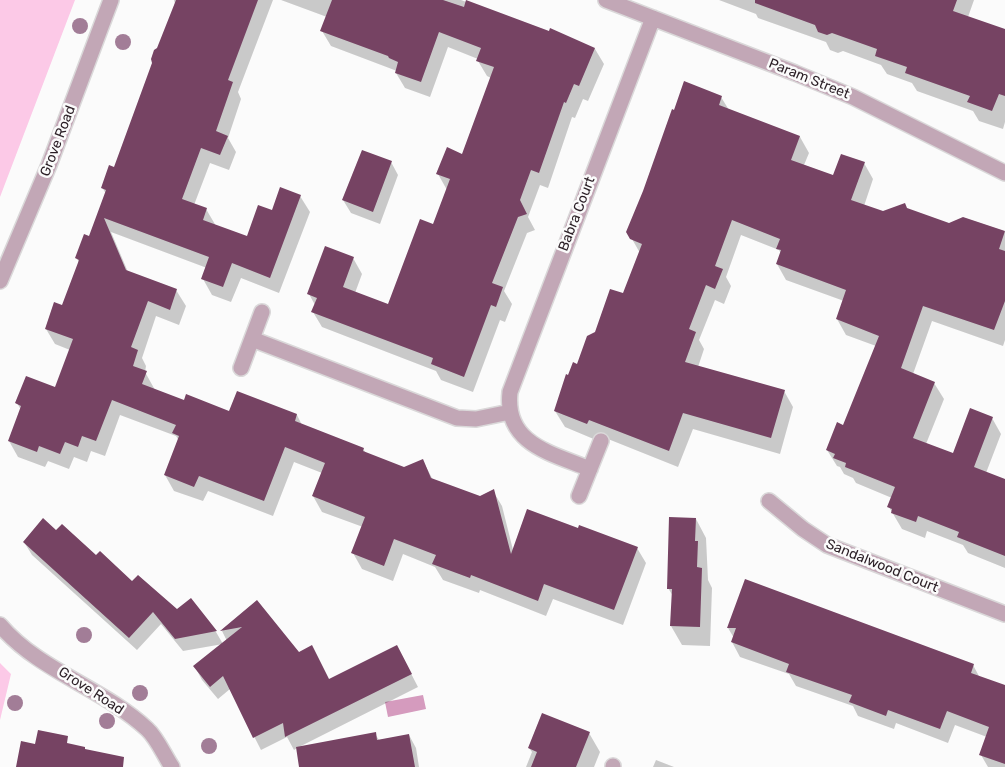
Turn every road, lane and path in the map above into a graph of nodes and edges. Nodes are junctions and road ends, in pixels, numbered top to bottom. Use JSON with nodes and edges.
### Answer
{"nodes":[{"id":1,"x":111,"y":0,"type":"edge"},
{"id":2,"x":606,"y":0,"type":"edge"},
{"id":3,"x":653,"y":18,"type":"junction"},
{"id":4,"x":1005,"y":173,"type":"edge"},
{"id":5,"x":0,"y":281,"type":"edge"},
{"id":6,"x":262,"y":312,"type":"dead end"},
{"id":7,"x":252,"y":340,"type":"junction"},
{"id":8,"x":241,"y":368,"type":"dead end"},
{"id":9,"x":510,"y":412,"type":"junction"},
{"id":10,"x":601,"y":442,"type":"dead end"},
{"id":11,"x":590,"y":469,"type":"junction"},
{"id":12,"x":579,"y":496,"type":"dead end"},
{"id":13,"x":769,"y":501,"type":"dead end"},
{"id":14,"x":1005,"y":614,"type":"edge"},
{"id":15,"x":0,"y":625,"type":"edge"},
{"id":16,"x":172,"y":767,"type":"edge"}],
"edges":[{"from":1,"to":5,"type":"street","name":"Grove Road"},
{"from":2,"to":3,"type":"street","name":"Param Street"},
{"from":3,"to":4,"type":"street","name":"Param Street"},
{"from":3,"to":9,"type":"street","name":"Babra Court"},
{"from":6,"to":7,"type":"street"},
{"from":7,"to":8,"type":"street"},
{"from":7,"to":9,"type":"street"},
{"from":9,"to":11,"type":"street"},
{"from":10,"to":11,"type":"street"},
{"from":11,"to":12,"type":"street"},
{"from":13,"to":14,"type":"street","name":"Sandalwood Court"},
{"from":15,"to":16,"type":"street","name":"Grove Road"}]}
